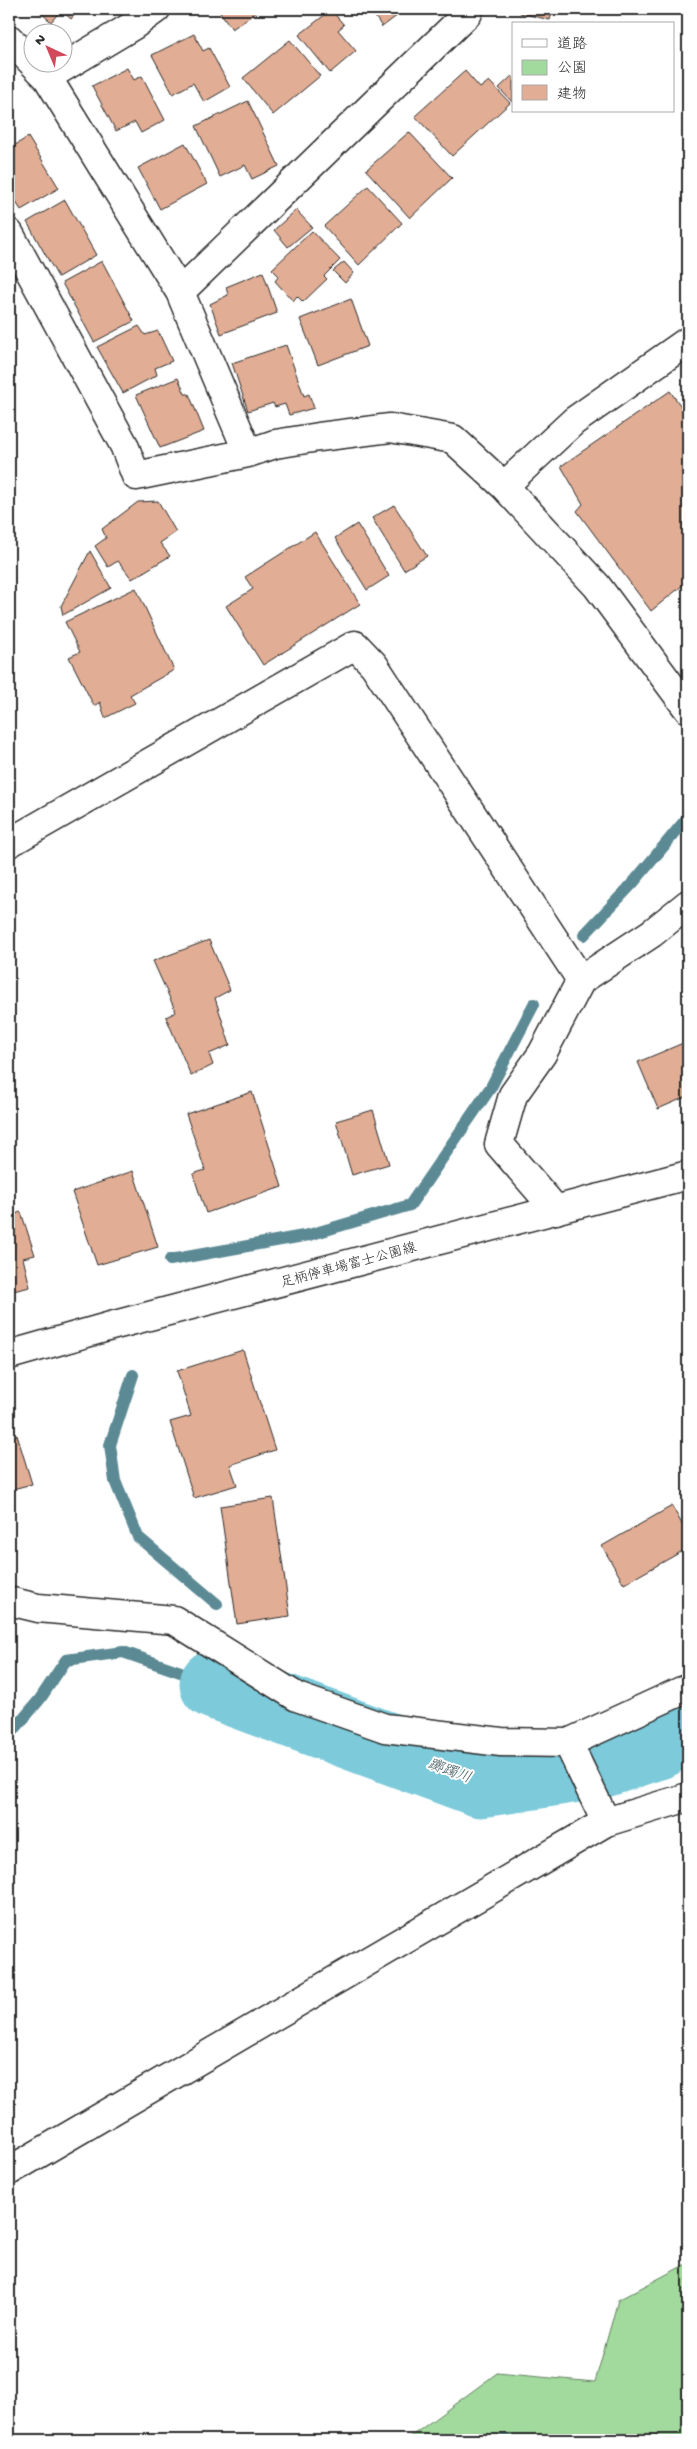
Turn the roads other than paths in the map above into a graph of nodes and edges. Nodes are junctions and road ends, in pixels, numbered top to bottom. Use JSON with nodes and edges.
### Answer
{"nodes":[{"id":1,"x":156,"y":9,"type":"edge"},
{"id":2,"x":470,"y":9,"type":"edge"},
{"id":3,"x":9,"y":39,"type":"edge"},
{"id":4,"x":47,"y":76,"type":"junction"},
{"id":5,"x":9,"y":233,"type":"edge"},
{"id":6,"x":180,"y":292,"type":"junction"},
{"id":7,"x":688,"y":341,"type":"edge"},
{"id":8,"x":248,"y":453,"type":"junction"},
{"id":9,"x":504,"y":486,"type":"junction"},
{"id":10,"x":688,"y":708,"type":"edge"},
{"id":11,"x":9,"y":843,"type":"edge"},
{"id":12,"x":688,"y":904,"type":"edge"},
{"id":13,"x":581,"y":980,"type":"junction"},
{"id":14,"x":688,"y":1175,"type":"edge"},
{"id":15,"x":556,"y":1210,"type":"junction"},
{"id":16,"x":9,"y":1355,"type":"edge"},
{"id":17,"x":9,"y":1601,"type":"edge"},
{"id":18,"x":688,"y":1688,"type":"edge"},
{"id":19,"x":568,"y":1743,"type":"junction"},
{"id":20,"x":688,"y":1797,"type":"edge"},
{"id":21,"x":606,"y":1822,"type":"junction"},
{"id":22,"x":9,"y":2171,"type":"edge"}],
"edges":[{"from":1,"to":4,"type":"street"},
{"from":2,"to":6,"type":"street"},
{"from":3,"to":4,"type":"street"},
{"from":4,"to":6,"type":"street"},
{"from":5,"to":8,"type":"street"},
{"from":6,"to":8,"type":"street"},
{"from":7,"to":9,"type":"street"},
{"from":8,"to":9,"type":"street"},
{"from":9,"to":10,"type":"street"},
{"from":11,"to":13,"type":"street"},
{"from":12,"to":13,"type":"street"},
{"from":13,"to":15,"type":"street"},
{"from":14,"to":15,"type":"street","name":"足柄停車場富士公園線"},
{"from":15,"to":16,"type":"street","name":"足柄停車場富士公園線"},
{"from":17,"to":19,"type":"street"},
{"from":18,"to":19,"type":"street"},
{"from":19,"to":21,"type":"street"},
{"from":20,"to":21,"type":"street"},
{"from":21,"to":22,"type":"street"}]}
